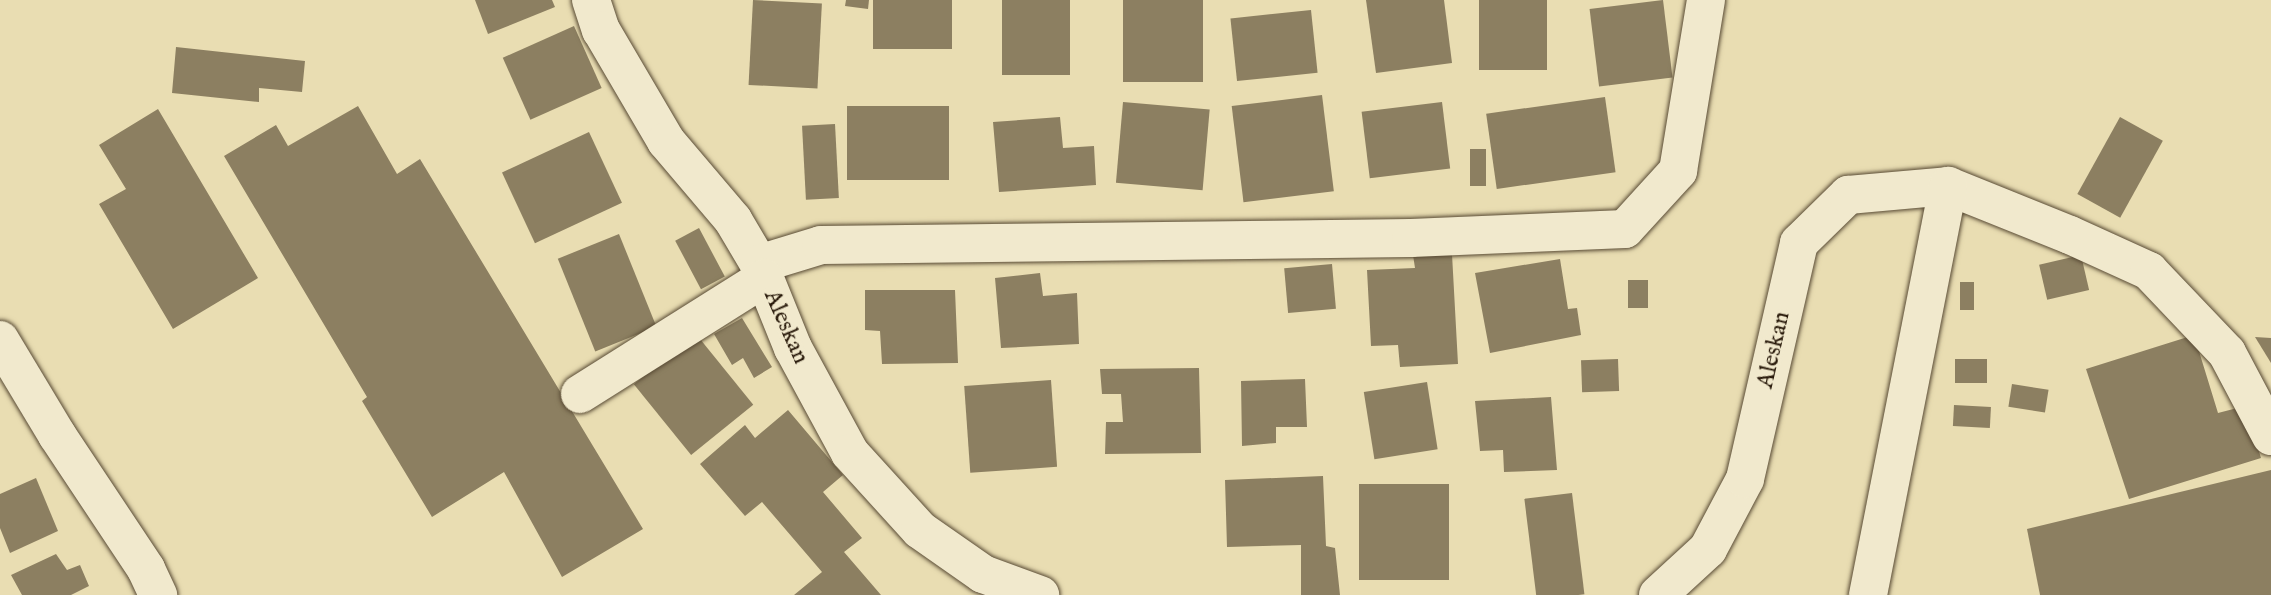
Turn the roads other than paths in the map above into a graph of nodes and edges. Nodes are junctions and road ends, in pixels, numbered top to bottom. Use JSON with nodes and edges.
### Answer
{"nodes":[{"id":1,"x":591,"y":0,"type":"edge"},
{"id":2,"x":1706,"y":0,"type":"edge"},
{"id":3,"x":1948,"y":186,"type":"junction"},
{"id":4,"x":761,"y":271,"type":"junction"},
{"id":5,"x":0,"y":340,"type":"edge"},
{"id":6,"x":580,"y":394,"type":"dead end"},
{"id":7,"x":2271,"y":436,"type":"edge"},
{"id":8,"x":158,"y":595,"type":"edge"},
{"id":9,"x":1041,"y":595,"type":"edge"},
{"id":10,"x":1658,"y":595,"type":"edge"},
{"id":11,"x":1868,"y":595,"type":"edge"}],
"edges":[{"from":1,"to":4,"type":"street","name":"Aleskan"},
{"from":2,"to":4,"type":"street"},
{"from":3,"to":7,"type":"street"},
{"from":3,"to":10,"type":"street","name":"Aleskan"},
{"from":3,"to":11,"type":"street"},
{"from":4,"to":6,"type":"street"},
{"from":4,"to":9,"type":"street","name":"Aleskan"},
{"from":5,"to":8,"type":"street"}]}
